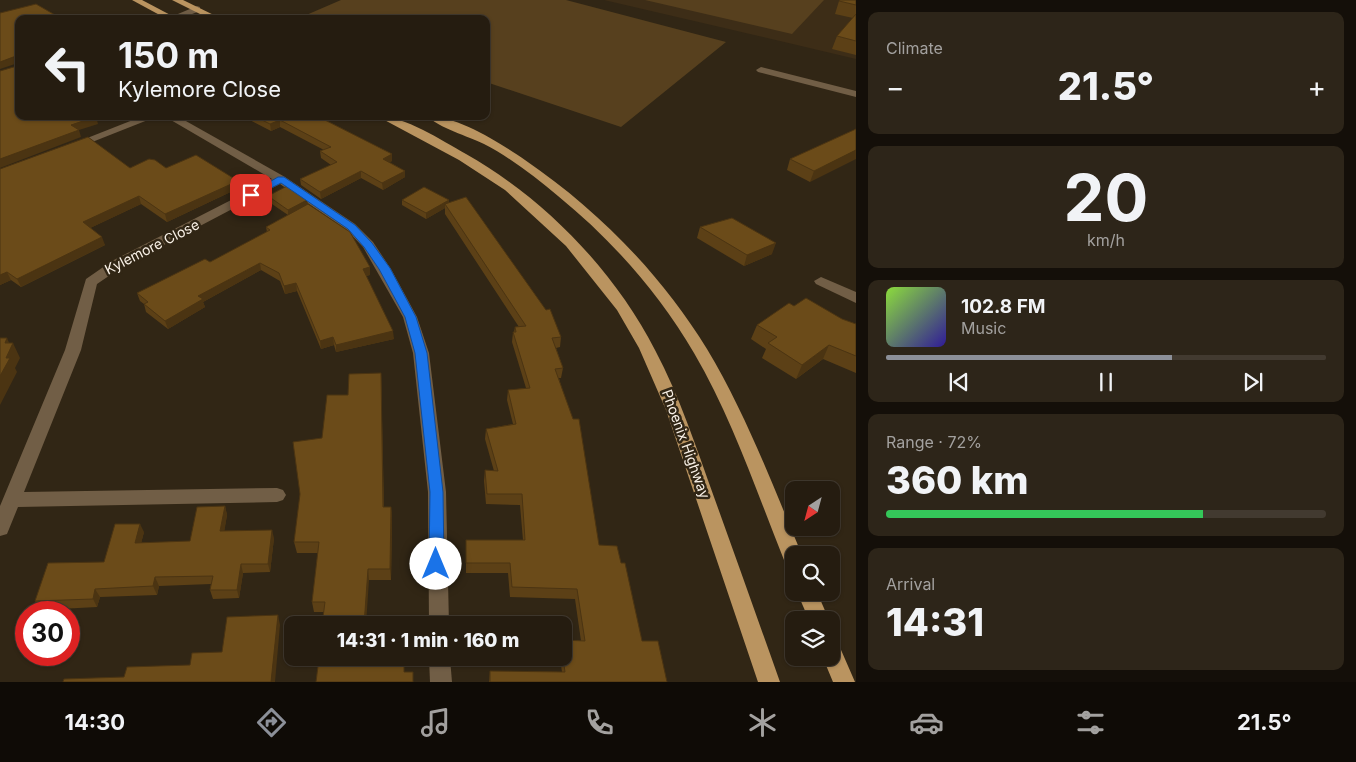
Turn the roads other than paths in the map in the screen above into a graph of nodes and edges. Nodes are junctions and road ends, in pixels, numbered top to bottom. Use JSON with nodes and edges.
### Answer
{"nodes":[{"id":1,"x":136,"y":0,"type":"edge"},
{"id":2,"x":176,"y":0,"type":"edge"},
{"id":3,"x":197,"y":9,"type":"junction"},
{"id":4,"x":164,"y":15,"type":"edge"},
{"id":5,"x":182,"y":15,"type":"edge"},
{"id":6,"x":210,"y":15,"type":"edge"},
{"id":7,"x":761,"y":70,"type":"dead end"},
{"id":8,"x":856,"y":94,"type":"edge"},
{"id":9,"x":142,"y":120,"type":"edge"},
{"id":10,"x":176,"y":120,"type":"edge"},
{"id":11,"x":390,"y":120,"type":"edge"},
{"id":12,"x":440,"y":120,"type":"edge"},
{"id":13,"x":63,"y":150,"type":"edge"},
{"id":14,"x":281,"y":179,"type":"junction"},
{"id":15,"x":821,"y":281,"type":"dead end"},
{"id":16,"x":856,"y":298,"type":"edge"},
{"id":17,"x":277,"y":495,"type":"dead end"},
{"id":18,"x":12,"y":500,"type":"junction"},
{"id":19,"x":0,"y":528,"type":"edge"},
{"id":20,"x":788,"y":546,"type":"edge"},
{"id":21,"x":439,"y":616,"type":"edge"},
{"id":22,"x":440,"y":666,"type":"edge"},
{"id":23,"x":838,"y":666,"type":"edge"},
{"id":24,"x":441,"y":682,"type":"edge"},
{"id":25,"x":769,"y":682,"type":"edge"},
{"id":26,"x":844,"y":682,"type":"edge"}],
"edges":[{"from":1,"to":4,"type":"main road"},
{"from":2,"to":3,"type":"main road"},
{"from":3,"to":5,"type":"street"},
{"from":3,"to":6,"type":"main road"},
{"from":7,"to":8,"type":"street"},
{"from":9,"to":13,"type":"street"},
{"from":10,"to":14,"type":"street"},
{"from":11,"to":25,"type":"main road","name":"Phoenix Highway"},
{"from":12,"to":20,"type":"main road"},
{"from":14,"to":18,"type":"street","name":"Kylemore Close"},
{"from":14,"to":21,"type":"street"},
{"from":15,"to":16,"type":"street"},
{"from":17,"to":18,"type":"street"},
{"from":18,"to":19,"type":"street","name":"Kylemore Close"},
{"from":22,"to":24,"type":"street"},
{"from":23,"to":26,"type":"main road"}]}
